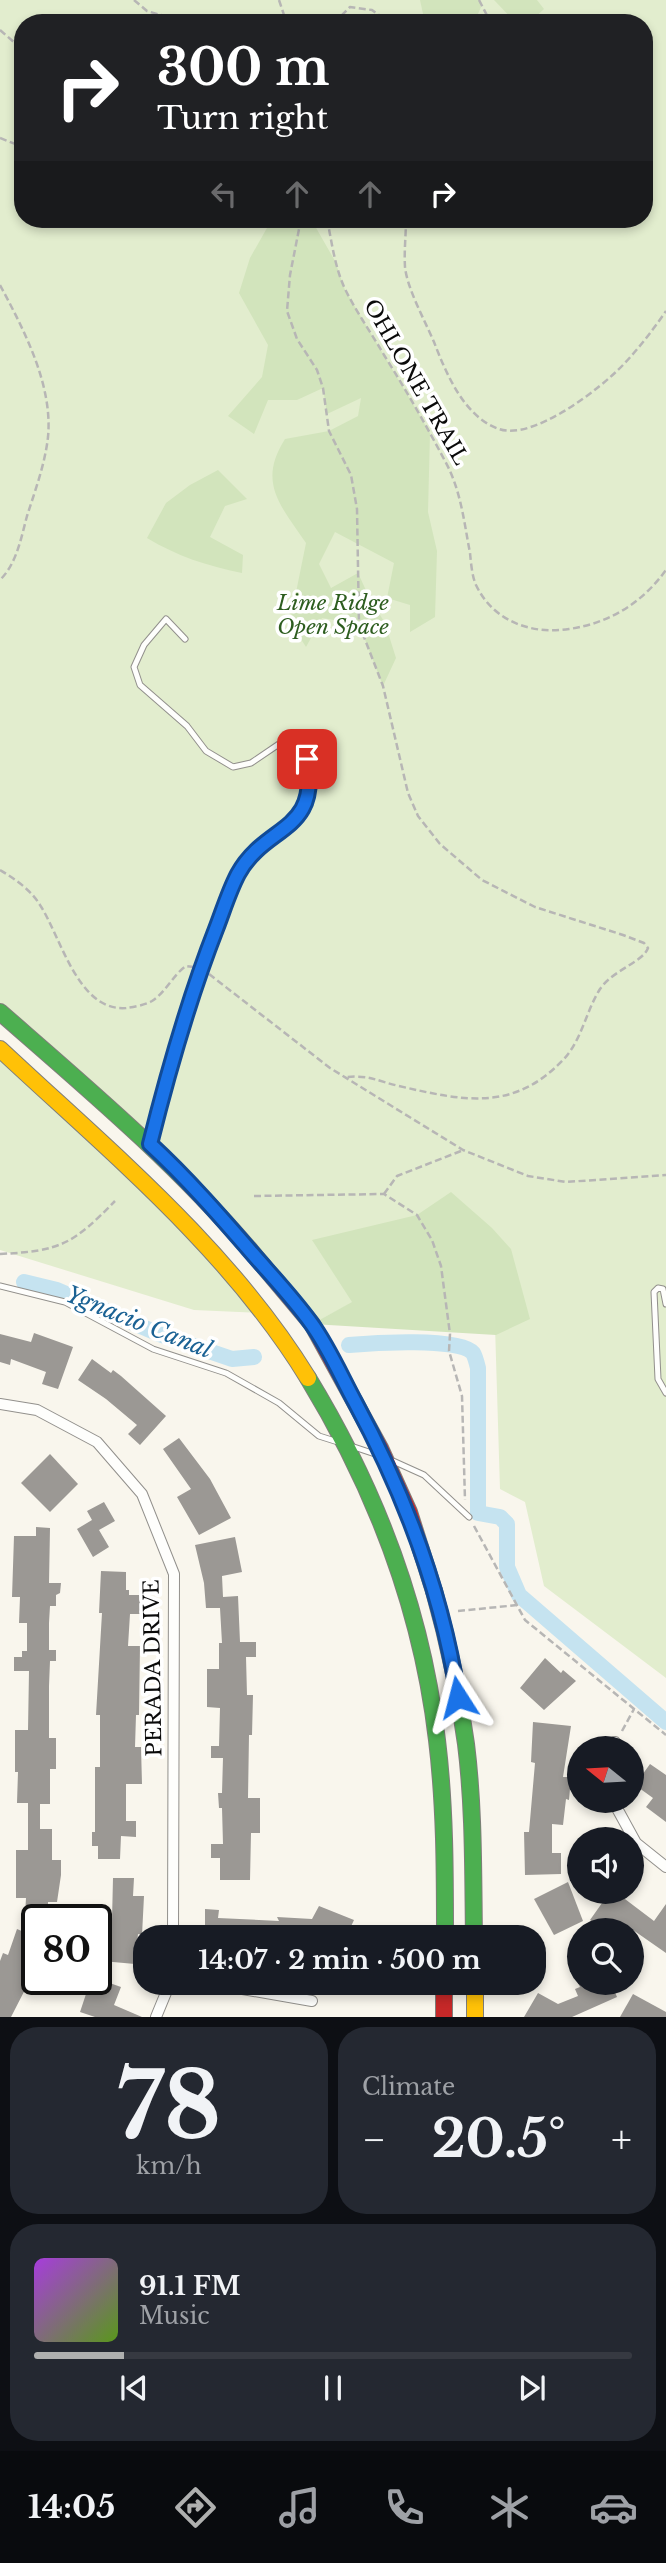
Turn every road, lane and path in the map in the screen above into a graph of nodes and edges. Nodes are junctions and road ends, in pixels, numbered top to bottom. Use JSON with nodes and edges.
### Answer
{"nodes":[{"id":1,"x":134,"y":0,"type":"edge"},
{"id":2,"x":157,"y":14,"type":"edge"},
{"id":3,"x":343,"y":14,"type":"edge"},
{"id":4,"x":378,"y":14,"type":"edge"},
{"id":5,"x":0,"y":30,"type":"edge"},
{"id":6,"x":14,"y":42,"type":"edge"},
{"id":7,"x":299,"y":228,"type":"edge"},
{"id":8,"x":329,"y":228,"type":"edge"},
{"id":9,"x":406,"y":228,"type":"edge"},
{"id":10,"x":0,"y":285,"type":"edge"},
{"id":11,"x":666,"y":311,"type":"edge"},
{"id":12,"x":666,"y":570,"type":"edge"},
{"id":13,"x":0,"y":580,"type":"edge"},
{"id":14,"x":185,"y":639,"type":"dead end"},
{"id":15,"x":0,"y":870,"type":"edge"},
{"id":16,"x":201,"y":968,"type":"junction"},
{"id":17,"x":0,"y":1012,"type":"edge"},
{"id":18,"x":0,"y":1049,"type":"edge"},
{"id":19,"x":347,"y":1077,"type":"junction"},
{"id":20,"x":150,"y":1144,"type":"junction"},
{"id":21,"x":463,"y":1150,"type":"junction"},
{"id":22,"x":666,"y":1175,"type":"edge"},
{"id":23,"x":384,"y":1194,"type":"junction"},
{"id":24,"x":254,"y":1196,"type":"dead end"},
{"id":25,"x":115,"y":1201,"type":"dead end"},
{"id":26,"x":0,"y":1254,"type":"edge"},
{"id":27,"x":0,"y":1286,"type":"edge"},
{"id":28,"x":666,"y":1304,"type":"edge"},
{"id":29,"x":666,"y":1393,"type":"edge"},
{"id":30,"x":0,"y":1404,"type":"edge"},
{"id":31,"x":345,"y":1444,"type":"junction"},
{"id":32,"x":384,"y":1457,"type":"junction"},
{"id":33,"x":469,"y":1517,"type":"junction"},
{"id":34,"x":517,"y":1605,"type":"junction"},
{"id":35,"x":440,"y":1613,"type":"junction"},
{"id":36,"x":634,"y":1709,"type":"junction"},
{"id":37,"x":666,"y":1735,"type":"edge"},
{"id":38,"x":619,"y":1736,"type":"edge"},
{"id":39,"x":620,"y":1813,"type":"edge"},
{"id":40,"x":666,"y":1867,"type":"edge"},
{"id":41,"x":173,"y":1925,"type":"edge"},
{"id":42,"x":444,"y":1925,"type":"edge"},
{"id":43,"x":474,"y":1925,"type":"edge"},
{"id":44,"x":165,"y":1995,"type":"edge"},
{"id":45,"x":277,"y":1995,"type":"edge"},
{"id":46,"x":444,"y":1995,"type":"edge"},
{"id":47,"x":475,"y":1995,"type":"edge"},
{"id":48,"x":312,"y":2001,"type":"dead end"},
{"id":49,"x":156,"y":2017,"type":"edge"},
{"id":50,"x":444,"y":2017,"type":"edge"},
{"id":51,"x":475,"y":2017,"type":"edge"}],
"edges":[{"from":1,"to":2,"type":"path"},
{"from":3,"to":4,"type":"path"},
{"from":5,"to":6,"type":"path"},
{"from":7,"to":19,"type":"path"},
{"from":8,"to":12,"type":"path","name":"OHLONE TRAIL"},
{"from":9,"to":11,"type":"path"},
{"from":10,"to":13,"type":"path"},
{"from":14,"to":16,"type":"lane"},
{"from":15,"to":16,"type":"path"},
{"from":16,"to":19,"type":"path"},
{"from":16,"to":20,"type":"lane"},
{"from":17,"to":20,"type":"highway"},
{"from":18,"to":31,"type":"highway"},
{"from":19,"to":21,"type":"path"},
{"from":20,"to":32,"type":"highway"},
{"from":21,"to":22,"type":"path"},
{"from":21,"to":23,"type":"path"},
{"from":23,"to":24,"type":"path"},
{"from":23,"to":33,"type":"path"},
{"from":25,"to":26,"type":"path"},
{"from":27,"to":31,"type":"lane"},
{"from":28,"to":29,"type":"lane"},
{"from":30,"to":41,"type":"street","name":"PERADA DRIVE"},
{"from":31,"to":32,"type":"lane"},
{"from":31,"to":42,"type":"highway"},
{"from":32,"to":33,"type":"lane"},
{"from":32,"to":35,"type":"highway"},
{"from":33,"to":34,"type":"path"},
{"from":34,"to":35,"type":"path"},
{"from":34,"to":36,"type":"path"},
{"from":35,"to":43,"type":"highway"},
{"from":36,"to":37,"type":"path"},
{"from":36,"to":38,"type":"path"},
{"from":39,"to":40,"type":"street"},
{"from":44,"to":49,"type":"street"},
{"from":45,"to":48,"type":"street"},
{"from":46,"to":50,"type":"highway"},
{"from":47,"to":51,"type":"highway"}]}
